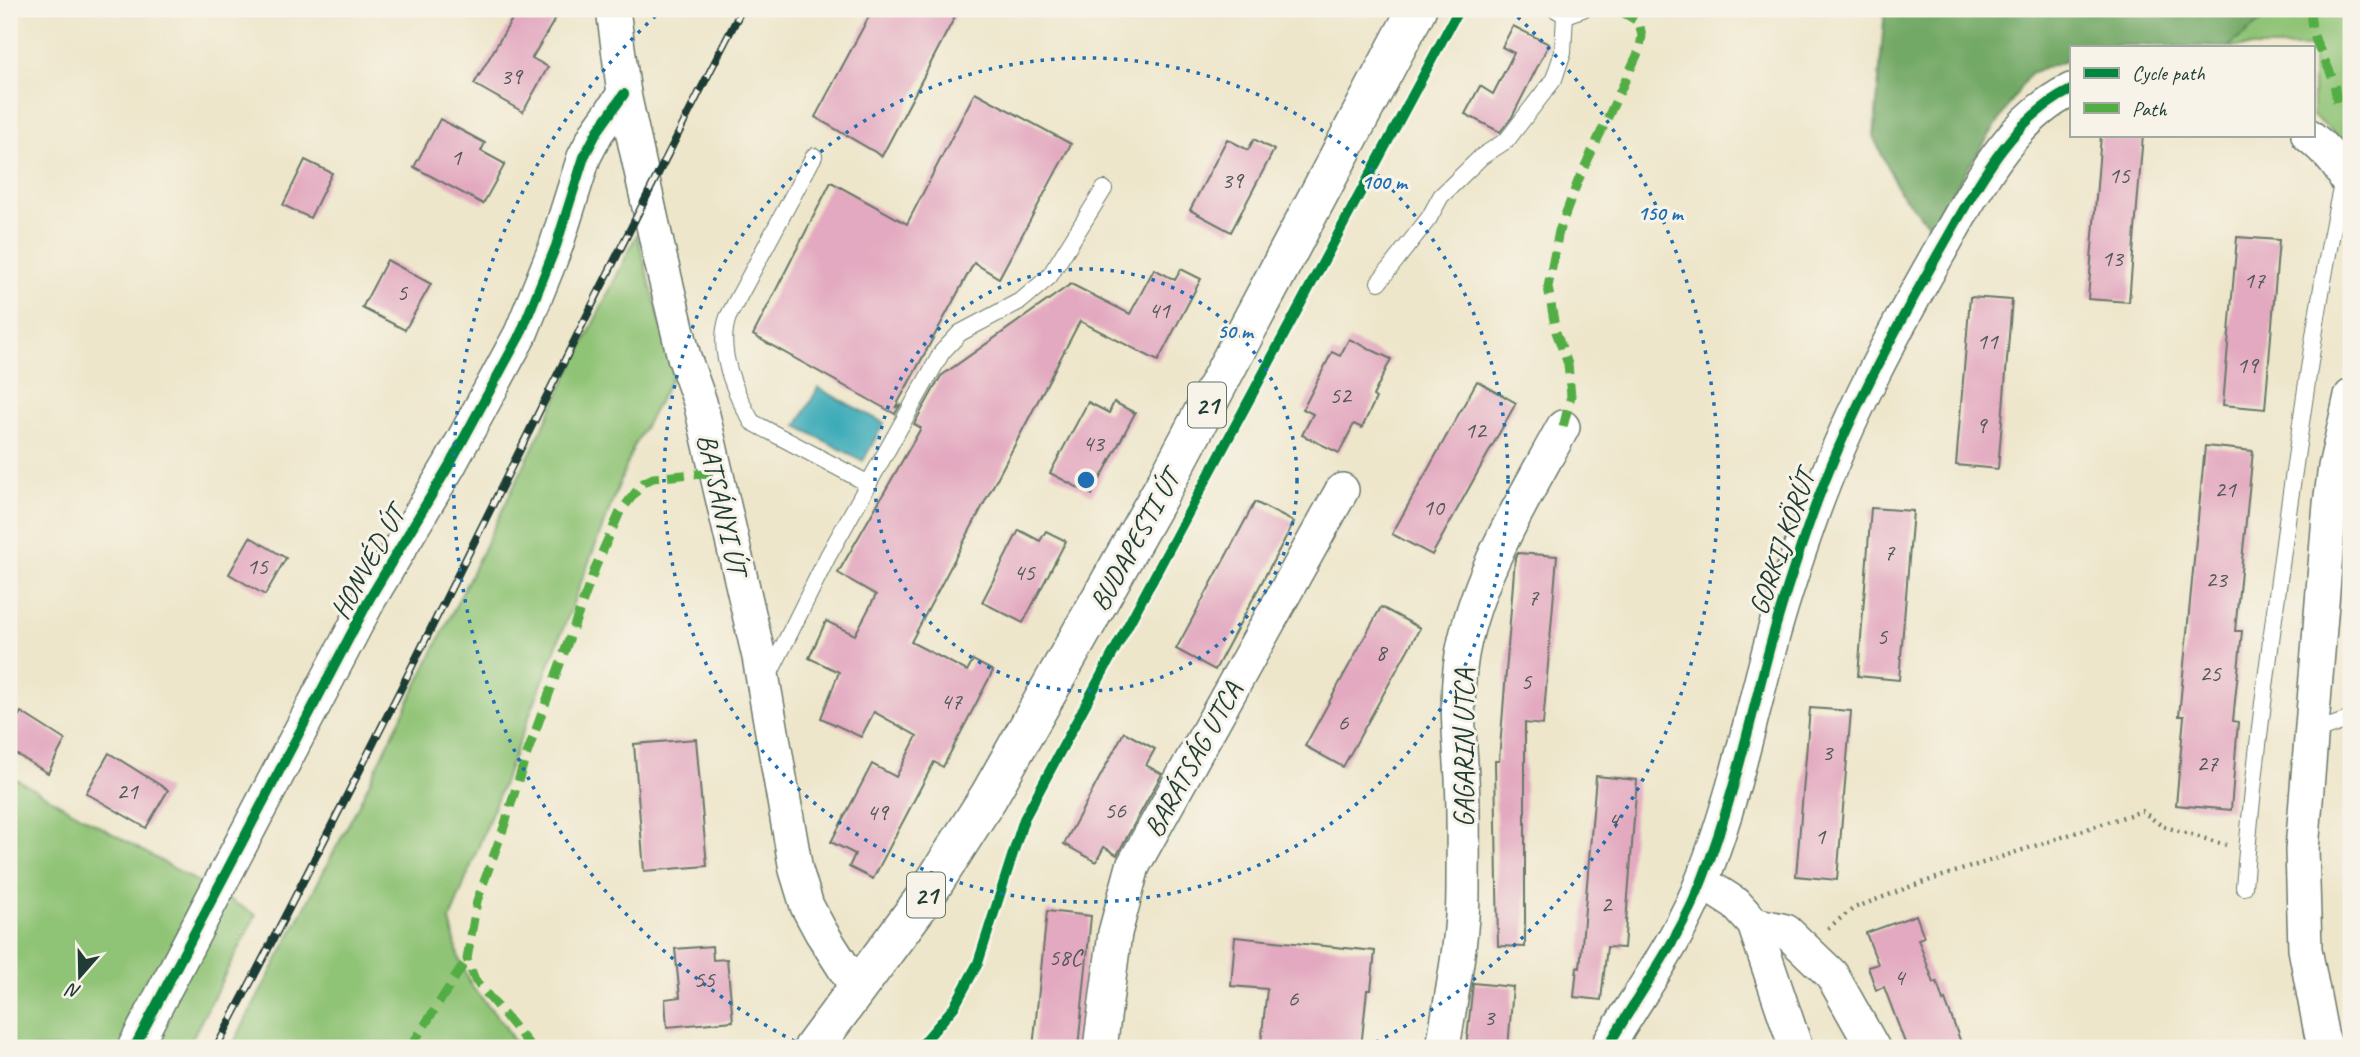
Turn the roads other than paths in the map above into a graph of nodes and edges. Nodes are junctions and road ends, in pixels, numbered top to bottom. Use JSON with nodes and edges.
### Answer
{"nodes":[{"id":1,"x":612,"y":9,"type":"edge"},
{"id":2,"x":1417,"y":9,"type":"edge"},
{"id":3,"x":1583,"y":9,"type":"edge"},
{"id":4,"x":1560,"y":12,"type":"edge"},
{"id":5,"x":2070,"y":90,"type":"edge"},
{"id":6,"x":624,"y":94,"type":"junction"},
{"id":7,"x":2309,"y":136,"type":"edge"},
{"id":8,"x":814,"y":156,"type":"dead end"},
{"id":9,"x":2348,"y":182,"type":"edge"},
{"id":10,"x":1104,"y":189,"type":"dead end"},
{"id":11,"x":1379,"y":282,"type":"dead end"},
{"id":12,"x":2351,"y":396,"type":"edge"},
{"id":13,"x":1563,"y":427,"type":"dead end"},
{"id":14,"x":869,"y":484,"type":"junction"},
{"id":15,"x":1342,"y":490,"type":"dead end"},
{"id":16,"x":2341,"y":512,"type":"edge"},
{"id":17,"x":764,"y":686,"type":"junction"},
{"id":18,"x":2351,"y":719,"type":"edge"},
{"id":19,"x":2313,"y":732,"type":"junction"},
{"id":20,"x":1702,"y":882,"type":"junction"},
{"id":21,"x":2244,"y":887,"type":"dead end"},
{"id":22,"x":1754,"y":924,"type":"junction"},
{"id":23,"x":858,"y":990,"type":"junction"},
{"id":24,"x":134,"y":1048,"type":"edge"},
{"id":25,"x":813,"y":1048,"type":"edge"},
{"id":26,"x":1100,"y":1048,"type":"edge"},
{"id":27,"x":1443,"y":1048,"type":"edge"},
{"id":28,"x":1607,"y":1048,"type":"edge"},
{"id":29,"x":1796,"y":1048,"type":"edge"},
{"id":30,"x":1873,"y":1048,"type":"edge"},
{"id":31,"x":2326,"y":1048,"type":"edge"}],
"edges":[{"from":1,"to":6,"type":"street","name":"BATSÁNYI ÚT"},
{"from":2,"to":23,"type":"main road","name":"BUDAPESTI ÚT","number":"21"},
{"from":3,"to":4,"type":"lane"},
{"from":4,"to":11,"type":"lane"},
{"from":5,"to":20,"type":"street","name":"GORKIJ KÖRÚT"},
{"from":6,"to":17,"type":"street","name":"BATSÁNYI ÚT"},
{"from":6,"to":24,"type":"street","name":"HONVÉD ÚT"},
{"from":7,"to":9,"type":"street"},
{"from":8,"to":14,"type":"lane"},
{"from":9,"to":21,"type":"lane"},
{"from":10,"to":14,"type":"lane"},
{"from":12,"to":16,"type":"street"},
{"from":13,"to":27,"type":"street","name":"GAGARIN UTCA"},
{"from":14,"to":17,"type":"lane"},
{"from":15,"to":26,"type":"street","name":"BARÁTSÁG UTCA"},
{"from":16,"to":19,"type":"street"},
{"from":17,"to":23,"type":"street","name":"BATSÁNYI ÚT"},
{"from":18,"to":19,"type":"lane"},
{"from":19,"to":31,"type":"street"},
{"from":20,"to":22,"type":"street"},
{"from":20,"to":28,"type":"street","name":"GORKIJ KÖRÚT"},
{"from":22,"to":29,"type":"street"},
{"from":22,"to":30,"type":"street"},
{"from":23,"to":25,"type":"main road","name":"BUDAPESTI ÚT","number":"21"}]}
